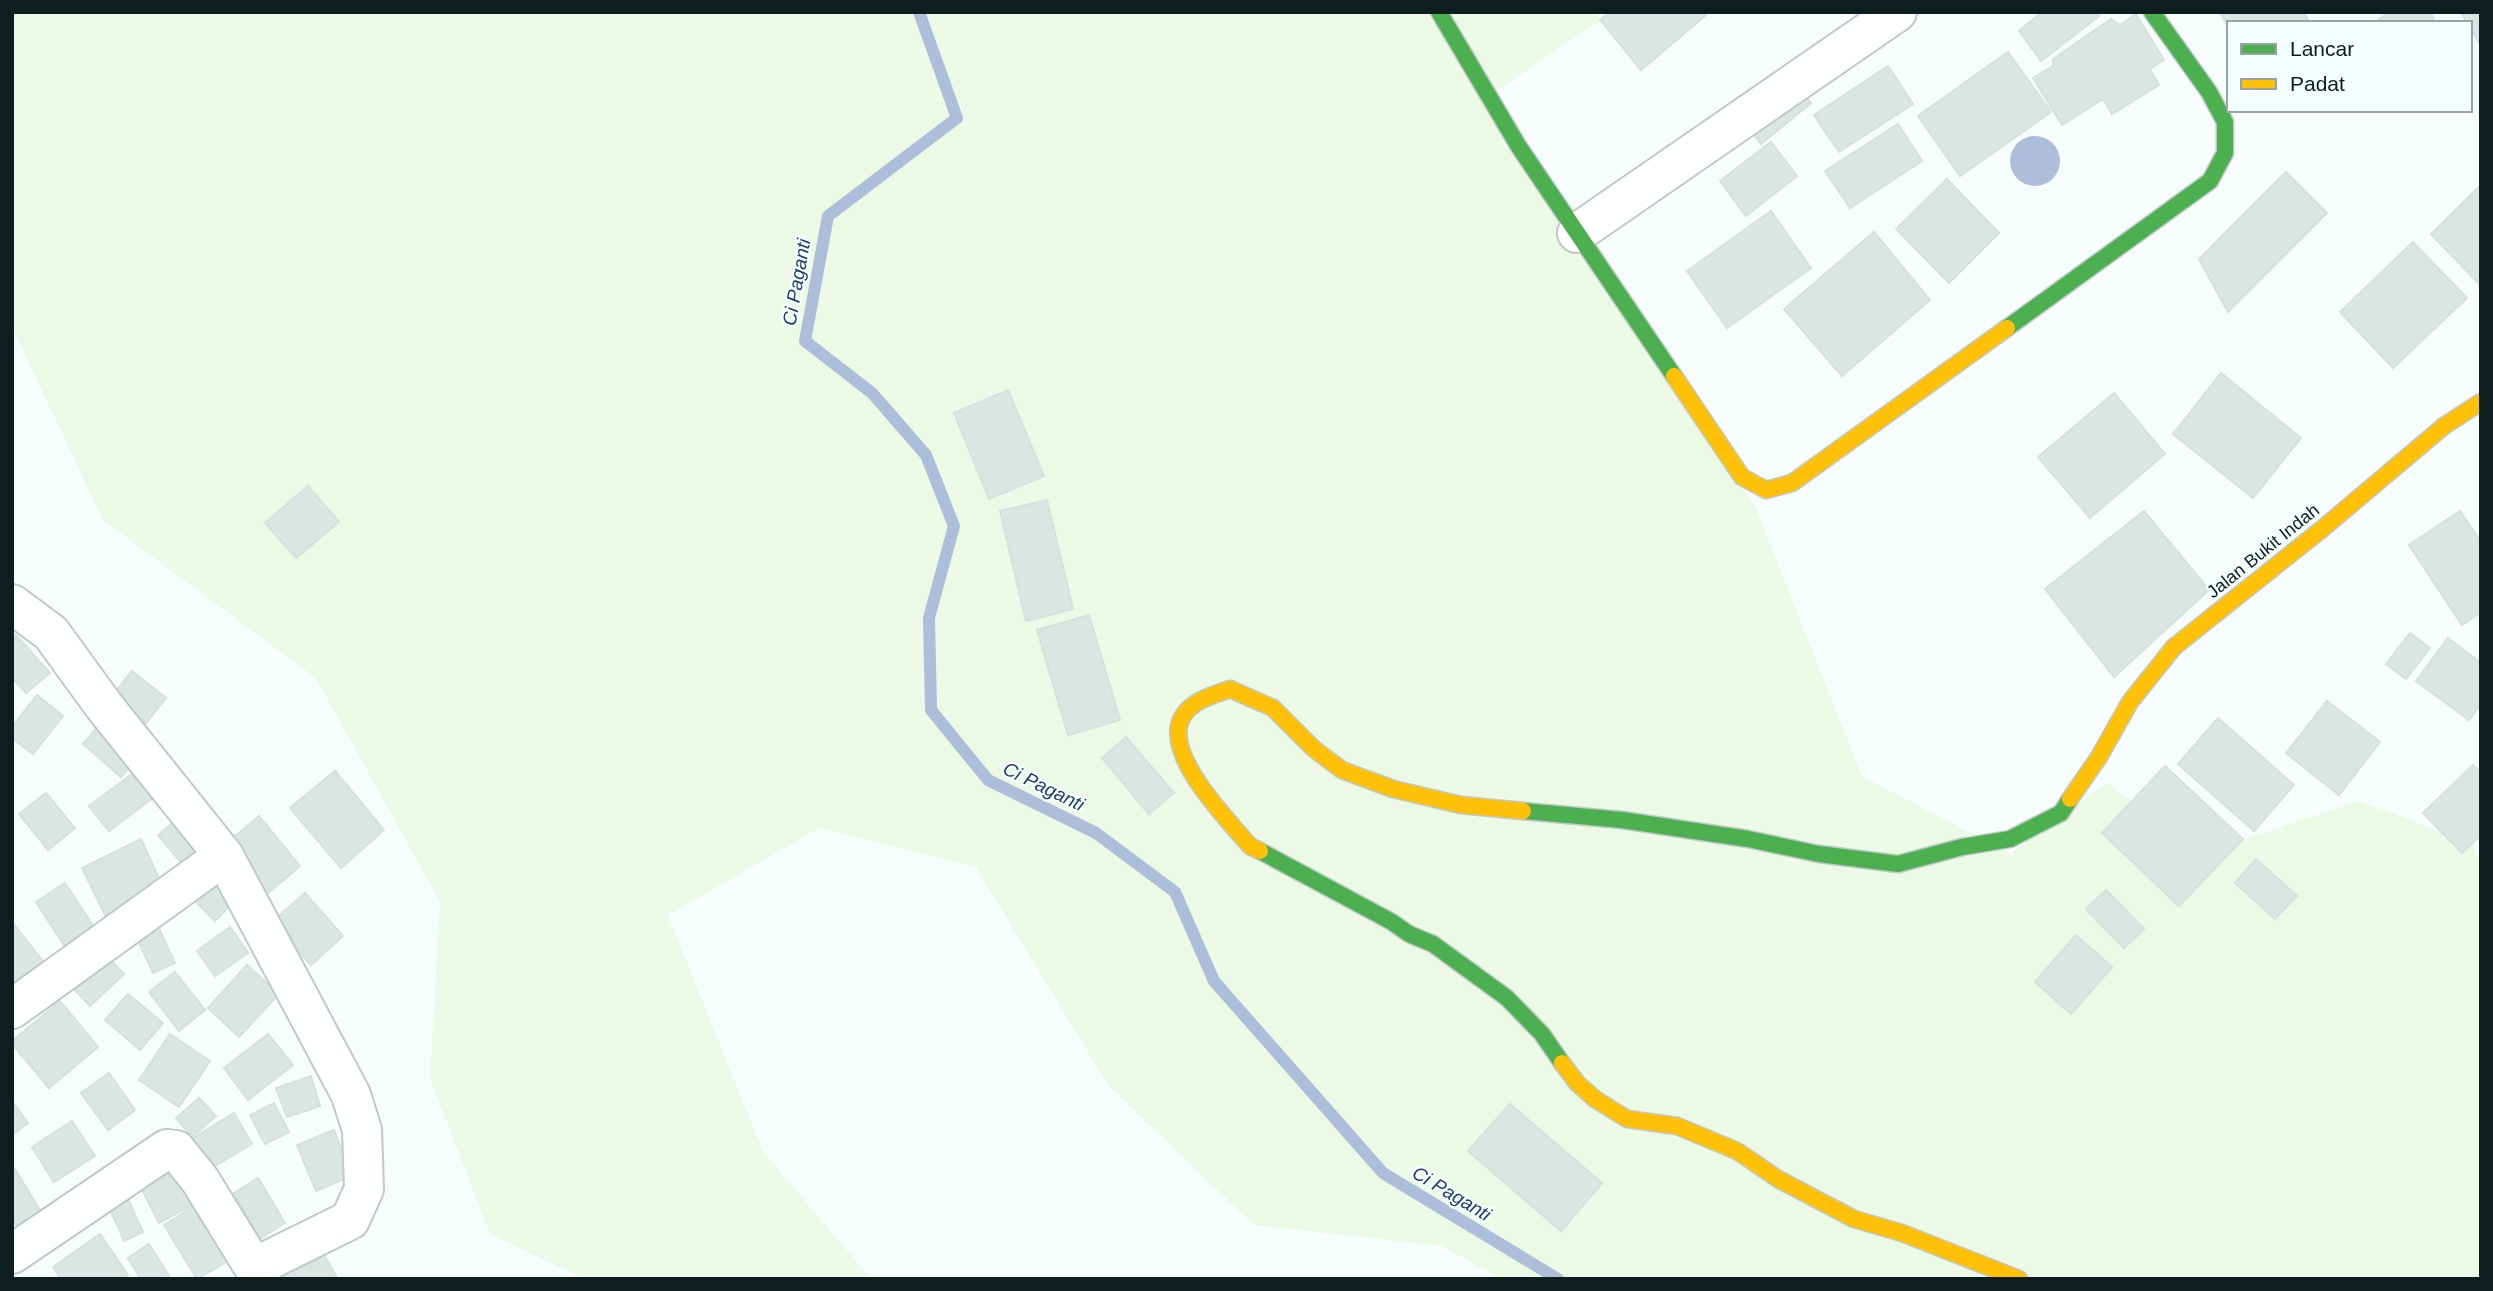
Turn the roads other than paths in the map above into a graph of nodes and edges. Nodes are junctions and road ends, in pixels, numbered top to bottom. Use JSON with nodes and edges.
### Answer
{"nodes":[{"id":1,"x":1439,"y":12,"type":"edge"},
{"id":2,"x":1897,"y":12,"type":"edge"},
{"id":3,"x":2152,"y":12,"type":"edge"},
{"id":4,"x":1577,"y":233,"type":"junction"},
{"id":5,"x":2481,"y":402,"type":"edge"},
{"id":6,"x":12,"y":604,"type":"edge"},
{"id":7,"x":224,"y":856,"type":"junction"},
{"id":8,"x":12,"y":1009,"type":"edge"},
{"id":9,"x":12,"y":1254,"type":"edge"},
{"id":10,"x":258,"y":1273,"type":"edge"},
{"id":11,"x":2019,"y":1279,"type":"edge"}],
"edges":[{"from":1,"to":4,"type":"street"},
{"from":2,"to":4,"type":"street"},
{"from":3,"to":4,"type":"street"},
{"from":5,"to":11,"type":"street","name":"Jalan Bukit Indah"},
{"from":6,"to":7,"type":"street"},
{"from":7,"to":8,"type":"street"},
{"from":7,"to":10,"type":"street"},
{"from":9,"to":10,"type":"street"}]}
